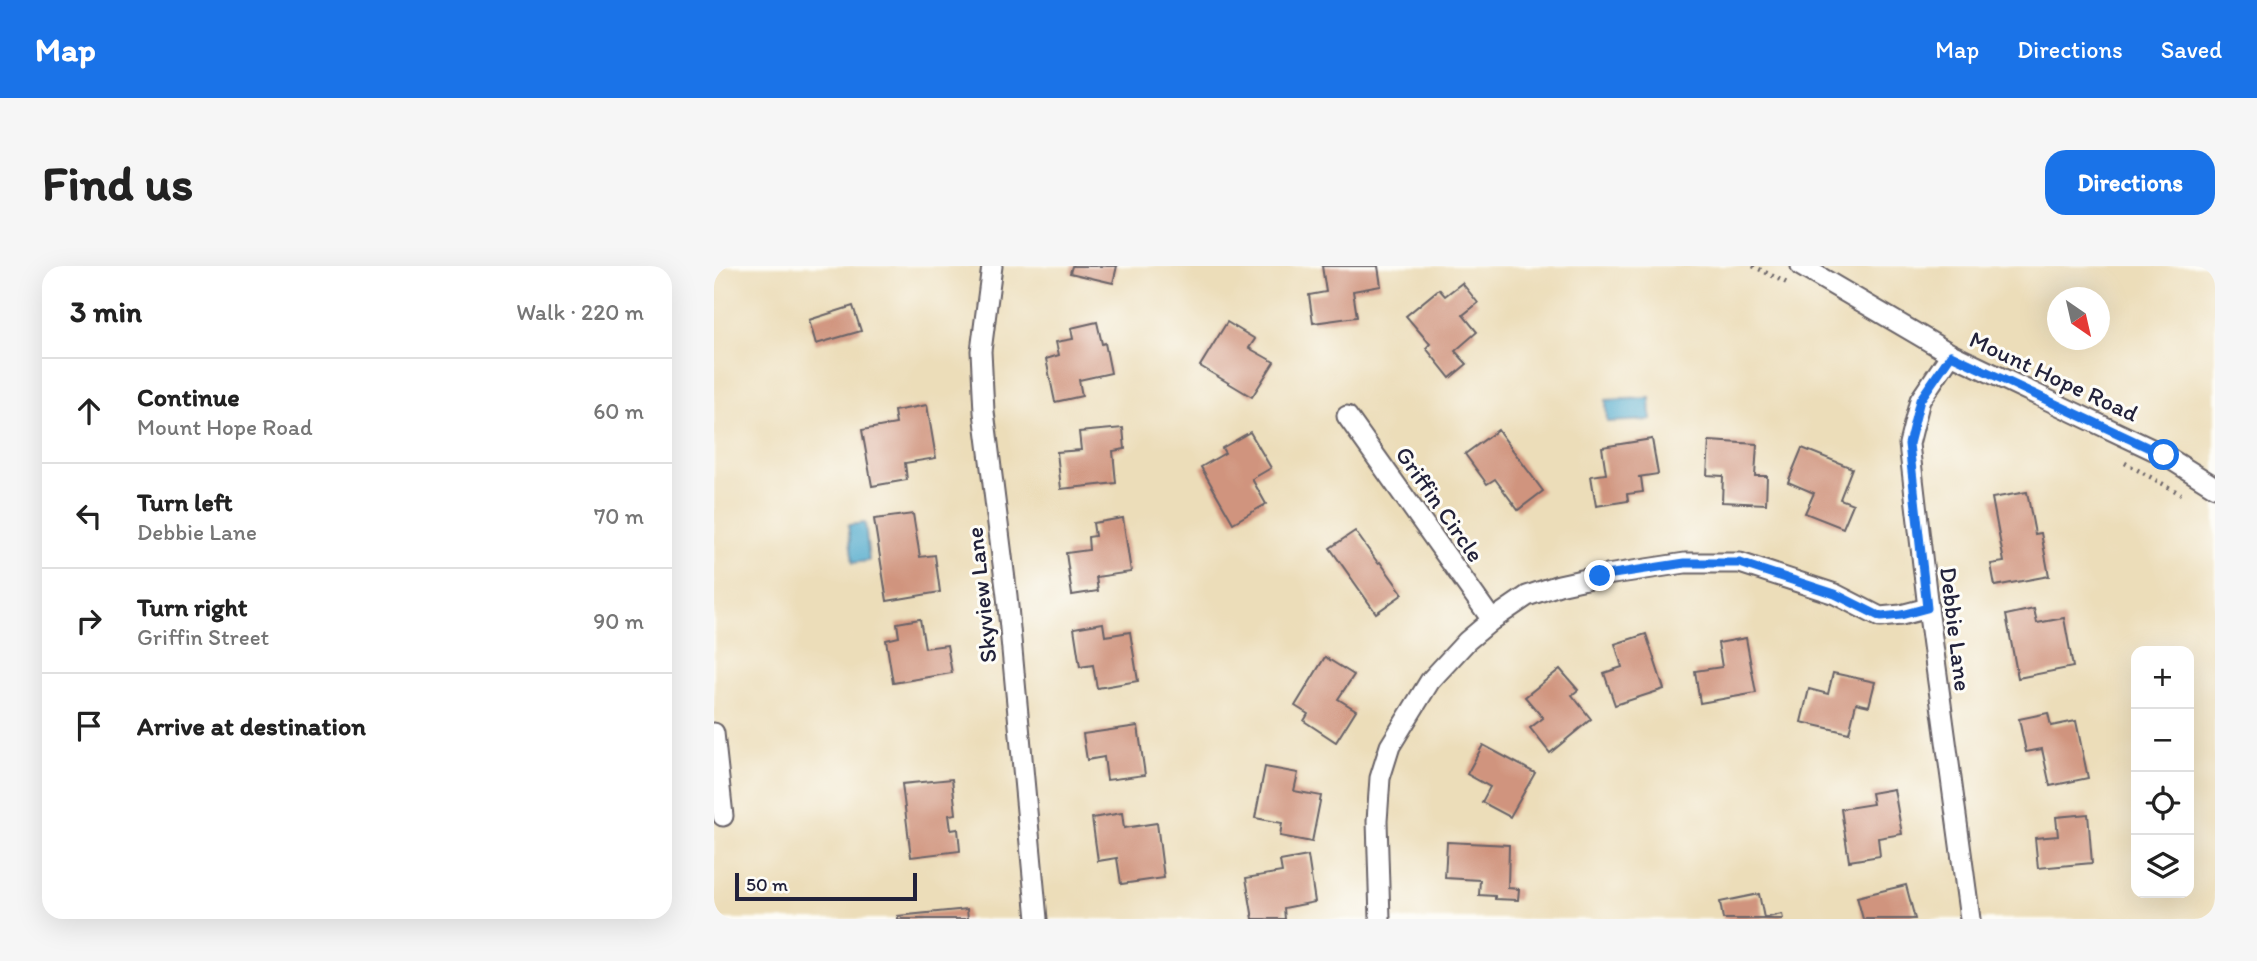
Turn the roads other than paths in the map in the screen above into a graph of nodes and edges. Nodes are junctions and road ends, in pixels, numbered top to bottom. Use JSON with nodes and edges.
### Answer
{"nodes":[{"id":1,"x":992,"y":266,"type":"edge"},
{"id":2,"x":1801,"y":266,"type":"edge"},
{"id":3,"x":1951,"y":355,"type":"junction"},
{"id":4,"x":1347,"y":416,"type":"dead end"},
{"id":5,"x":2215,"y":487,"type":"edge"},
{"id":6,"x":1927,"y":608,"type":"junction"},
{"id":7,"x":1492,"y":620,"type":"junction"},
{"id":8,"x":714,"y":733,"type":"edge"},
{"id":9,"x":723,"y":816,"type":"dead end"},
{"id":10,"x":1037,"y":919,"type":"edge"},
{"id":11,"x":1380,"y":919,"type":"edge"},
{"id":12,"x":1970,"y":919,"type":"edge"}],
"edges":[{"from":1,"to":10,"type":"street","name":"Skyview Lane"},
{"from":2,"to":3,"type":"street","name":"Mount Hope Road"},
{"from":3,"to":5,"type":"street","name":"Mount Hope Road"},
{"from":3,"to":6,"type":"street","name":"Debbie Lane"},
{"from":4,"to":7,"type":"street","name":"Griffin Circle"},
{"from":6,"to":7,"type":"street"},
{"from":6,"to":12,"type":"street","name":"Debbie Lane"},
{"from":7,"to":11,"type":"street"},
{"from":8,"to":9,"type":"street"}]}
